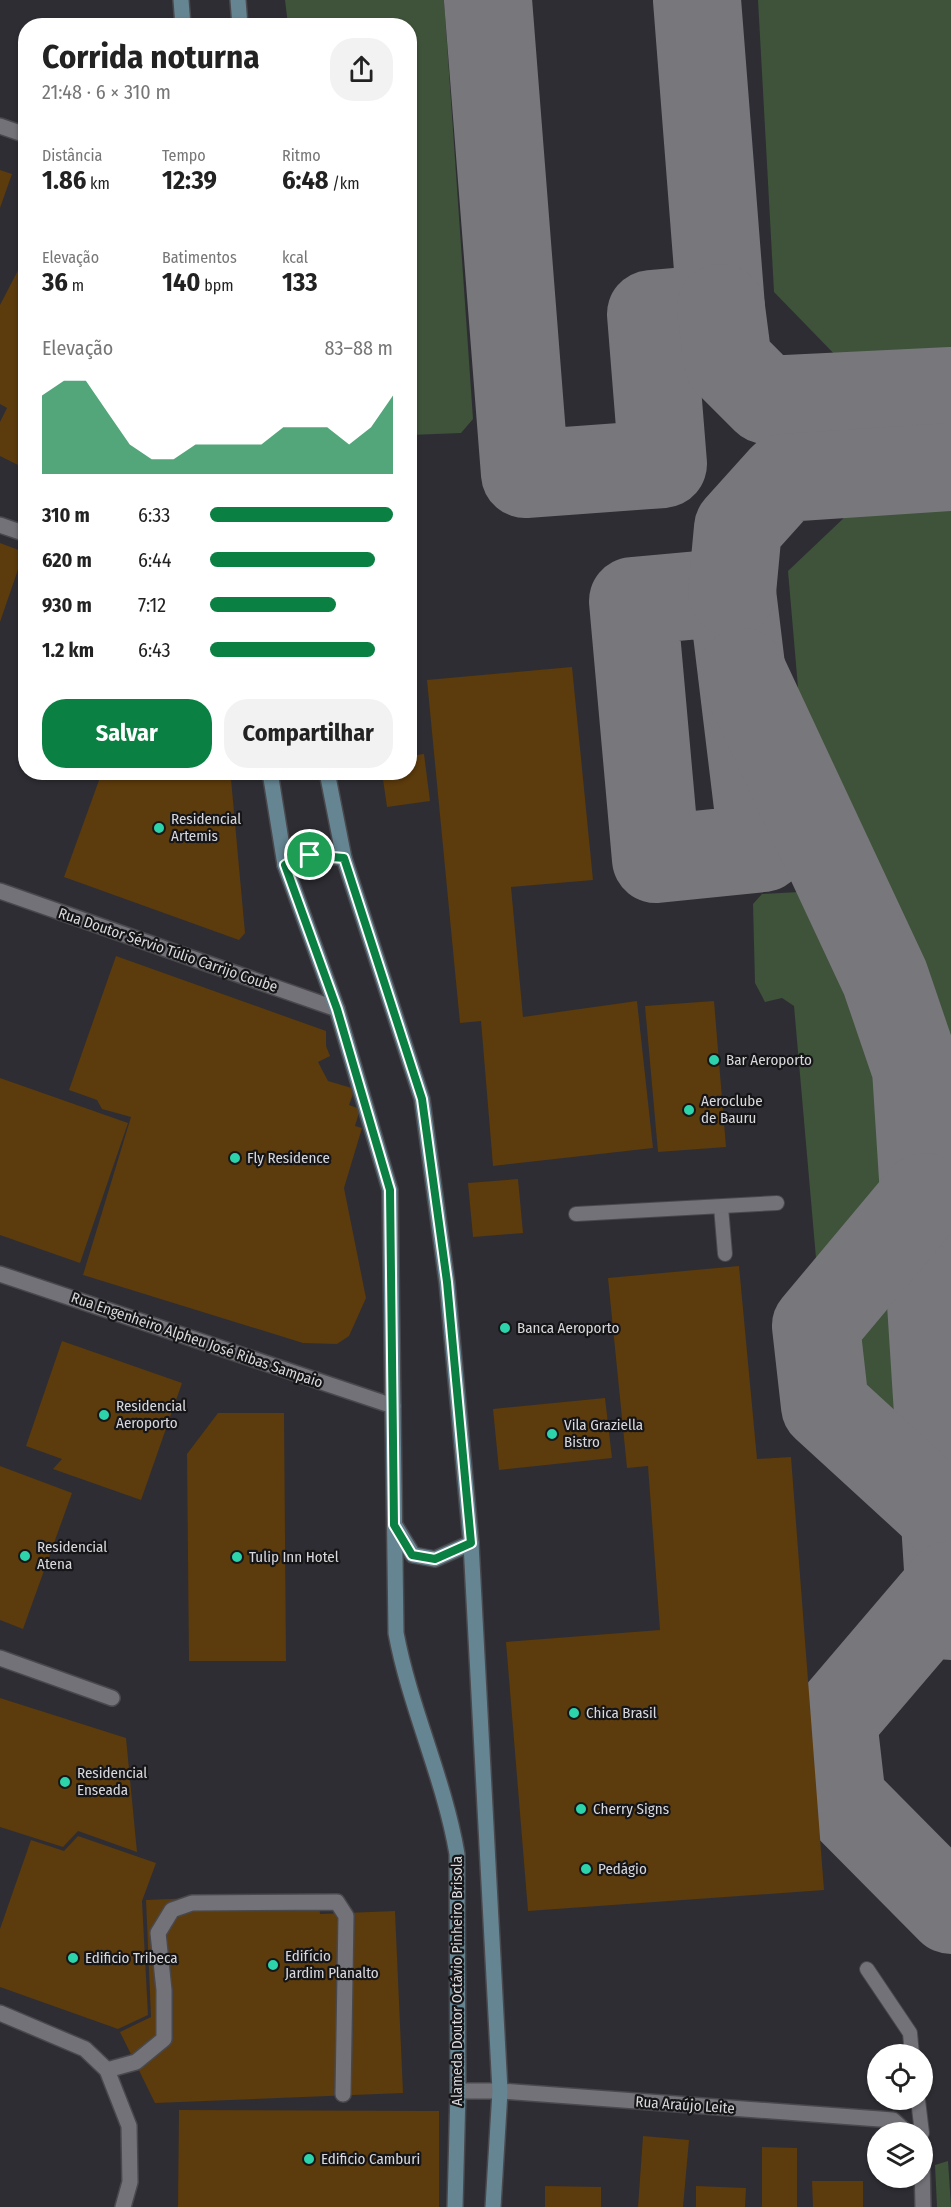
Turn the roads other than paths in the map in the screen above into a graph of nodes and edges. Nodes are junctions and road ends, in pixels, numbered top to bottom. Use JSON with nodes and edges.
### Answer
{"nodes":[{"id":1,"x":181,"y":0,"type":"edge"},
{"id":2,"x":238,"y":0,"type":"edge"},
{"id":3,"x":182,"y":18,"type":"edge"},
{"id":4,"x":239,"y":18,"type":"edge"},
{"id":5,"x":0,"y":126,"type":"edge"},
{"id":6,"x":18,"y":132,"type":"edge"},
{"id":7,"x":0,"y":525,"type":"edge"},
{"id":8,"x":18,"y":531,"type":"edge"},
{"id":9,"x":271,"y":780,"type":"edge"},
{"id":10,"x":329,"y":780,"type":"edge"},
{"id":11,"x":344,"y":858,"type":"junction"},
{"id":12,"x":285,"y":865,"type":"junction"},
{"id":13,"x":0,"y":891,"type":"edge"},
{"id":14,"x":337,"y":1009,"type":"junction"},
{"id":15,"x":777,"y":1203,"type":"dead end"},
{"id":16,"x":721,"y":1207,"type":"junction"},
{"id":17,"x":576,"y":1214,"type":"dead end"},
{"id":18,"x":725,"y":1254,"type":"dead end"},
{"id":19,"x":0,"y":1274,"type":"edge"},
{"id":20,"x":393,"y":1406,"type":"junction"},
{"id":21,"x":394,"y":1525,"type":"junction"},
{"id":22,"x":471,"y":1543,"type":"junction"},
{"id":23,"x":0,"y":1658,"type":"edge"},
{"id":24,"x":112,"y":1698,"type":"dead end"},
{"id":25,"x":867,"y":1969,"type":"dead end"},
{"id":26,"x":0,"y":2013,"type":"edge"},
{"id":27,"x":911,"y":2044,"type":"edge"},
{"id":28,"x":107,"y":2070,"type":"junction"},
{"id":29,"x":458,"y":2091,"type":"junction"},
{"id":30,"x":500,"y":2091,"type":"junction"},
{"id":31,"x":343,"y":2094,"type":"dead end"},
{"id":32,"x":895,"y":2122,"type":"edge"},
{"id":33,"x":923,"y":2188,"type":"edge"},
{"id":34,"x":123,"y":2207,"type":"edge"},
{"id":35,"x":455,"y":2207,"type":"edge"},
{"id":36,"x":493,"y":2207,"type":"edge"},
{"id":37,"x":924,"y":2207,"type":"edge"}],
"edges":[{"from":1,"to":3,"type":"street"},
{"from":2,"to":4,"type":"street"},
{"from":5,"to":6,"type":"street"},
{"from":7,"to":8,"type":"street"},
{"from":9,"to":12,"type":"street","name":"Alameda Doutor Octávio Pinheiro Brisola"},
{"from":10,"to":11,"type":"street","name":"Alameda Doutor Octávio Pinheiro Brisola"},
{"from":11,"to":12,"type":"street"},
{"from":11,"to":22,"type":"street","name":"Alameda Doutor Octávio Pinheiro Brisola"},
{"from":12,"to":14,"type":"street","name":"Alameda Doutor Octávio Pinheiro Brisola"},
{"from":13,"to":14,"type":"street","name":"Rua Doutor Sérvio Túlio Carrijo Coube"},
{"from":14,"to":20,"type":"street","name":"Alameda Doutor Octávio Pinheiro Brisola"},
{"from":15,"to":16,"type":"lane"},
{"from":16,"to":17,"type":"lane"},
{"from":16,"to":18,"type":"lane"},
{"from":19,"to":20,"type":"street","name":"Rua Engenheiro Alpheu José Ribas Sampaio"},
{"from":20,"to":21,"type":"street","name":"Alameda Doutor Octávio Pinheiro Brisola"},
{"from":21,"to":22,"type":"street"},
{"from":21,"to":29,"type":"street","name":"Alameda Doutor Octávio Pinheiro Brisola"},
{"from":22,"to":30,"type":"street","name":"Alameda Doutor Octávio Pinheiro Brisola"},
{"from":23,"to":24,"type":"street"},
{"from":25,"to":27,"type":"lane"},
{"from":26,"to":28,"type":"street"},
{"from":28,"to":31,"type":"street"},
{"from":28,"to":34,"type":"street"},
{"from":29,"to":30,"type":"street","name":"Rua Araújo Leite"},
{"from":29,"to":35,"type":"street","name":"Alameda Doutor Octávio Pinheiro Brisola"},
{"from":30,"to":32,"type":"street","name":"Rua Araújo Leite"},
{"from":30,"to":36,"type":"street","name":"Alameda Doutor Octávio Pinheiro Brisola"},
{"from":33,"to":37,"type":"street"}]}
